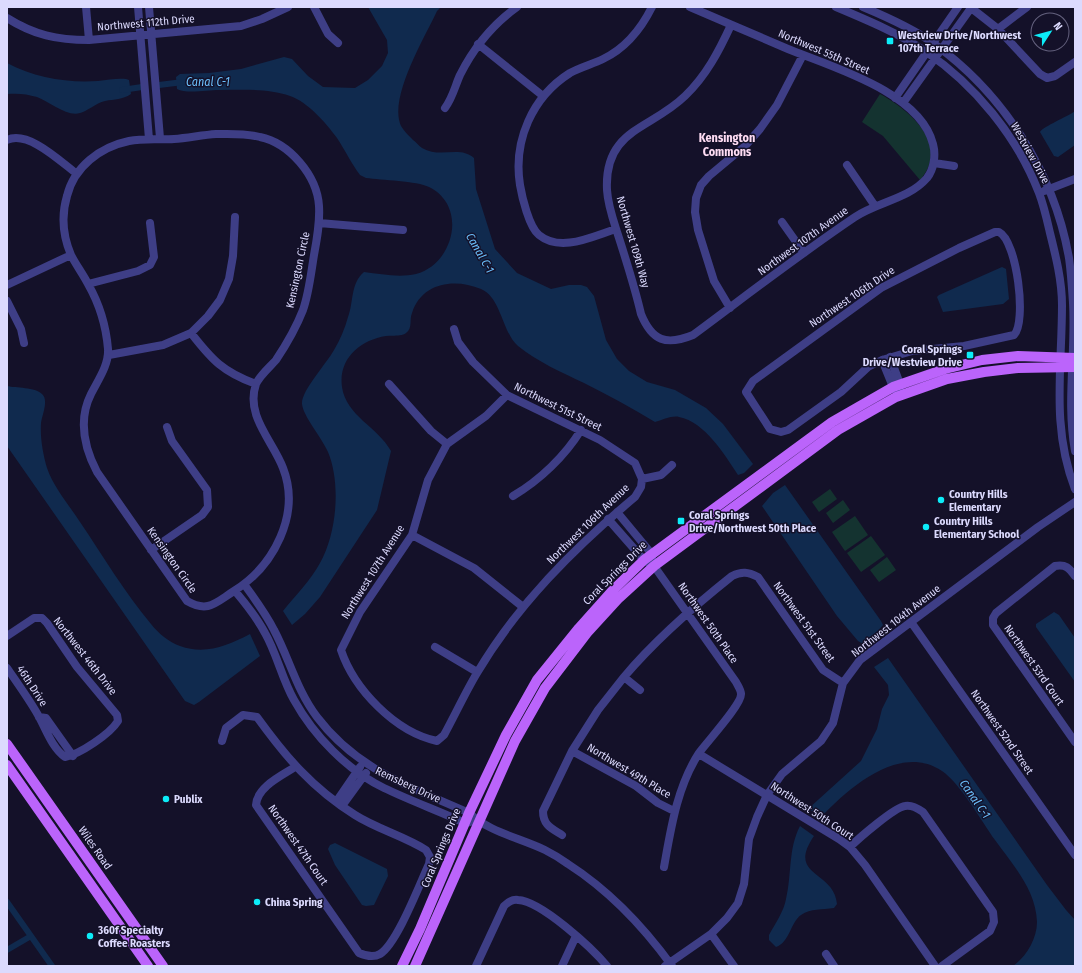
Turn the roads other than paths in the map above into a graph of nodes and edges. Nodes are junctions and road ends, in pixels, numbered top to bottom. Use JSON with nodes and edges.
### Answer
{"nodes":[{"id":1,"x":86,"y":7,"type":"edge"},
{"id":2,"x":138,"y":7,"type":"edge"},
{"id":3,"x":149,"y":7,"type":"edge"},
{"id":4,"x":288,"y":7,"type":"edge"},
{"id":5,"x":314,"y":7,"type":"edge"},
{"id":6,"x":517,"y":7,"type":"edge"},
{"id":7,"x":652,"y":7,"type":"edge"},
{"id":8,"x":690,"y":7,"type":"edge"},
{"id":9,"x":836,"y":7,"type":"edge"},
{"id":10,"x":863,"y":7,"type":"edge"},
{"id":11,"x":958,"y":7,"type":"edge"},
{"id":12,"x":970,"y":7,"type":"edge"},
{"id":13,"x":1027,"y":7,"type":"edge"},
{"id":14,"x":7,"y":18,"type":"edge"},
{"id":15,"x":731,"y":25,"type":"junction"},
{"id":16,"x":998,"y":29,"type":"junction"},
{"id":17,"x":152,"y":33,"type":"junction"},
{"id":18,"x":141,"y":34,"type":"junction"},
{"id":19,"x":89,"y":40,"type":"junction"},
{"id":20,"x":338,"y":43,"type":"dead end"},
{"id":21,"x":932,"y":43,"type":"junction"},
{"id":22,"x":478,"y":44,"type":"junction"},
{"id":23,"x":940,"y":49,"type":"junction"},
{"id":24,"x":926,"y":52,"type":"junction"},
{"id":25,"x":803,"y":55,"type":"junction"},
{"id":26,"x":934,"y":58,"type":"junction"},
{"id":27,"x":1075,"y":62,"type":"edge"},
{"id":28,"x":543,"y":96,"type":"junction"},
{"id":29,"x":895,"y":98,"type":"junction"},
{"id":30,"x":903,"y":103,"type":"junction"},
{"id":31,"x":445,"y":108,"type":"dead end"},
{"id":32,"x":160,"y":138,"type":"junction"},
{"id":33,"x":149,"y":139,"type":"junction"},
{"id":34,"x":7,"y":140,"type":"edge"},
{"id":35,"x":934,"y":163,"type":"junction"},
{"id":36,"x":847,"y":165,"type":"dead end"},
{"id":37,"x":954,"y":166,"type":"dead end"},
{"id":38,"x":77,"y":174,"type":"junction"},
{"id":39,"x":1075,"y":179,"type":"edge"},
{"id":40,"x":1049,"y":190,"type":"junction"},
{"id":41,"x":1039,"y":193,"type":"junction"},
{"id":42,"x":875,"y":206,"type":"junction"},
{"id":43,"x":235,"y":217,"type":"dead end"},
{"id":44,"x":782,"y":222,"type":"dead end"},
{"id":45,"x":150,"y":223,"type":"dead end"},
{"id":46,"x":319,"y":223,"type":"junction"},
{"id":47,"x":616,"y":229,"type":"junction"},
{"id":48,"x":403,"y":230,"type":"dead end"},
{"id":49,"x":804,"y":253,"type":"junction"},
{"id":50,"x":71,"y":255,"type":"junction"},
{"id":51,"x":88,"y":284,"type":"junction"},
{"id":52,"x":7,"y":285,"type":"edge"},
{"id":53,"x":7,"y":301,"type":"edge"},
{"id":54,"x":730,"y":308,"type":"junction"},
{"id":55,"x":454,"y":329,"type":"dead end"},
{"id":56,"x":191,"y":333,"type":"junction"},
{"id":57,"x":662,"y":339,"type":"joint"},
{"id":58,"x":24,"y":343,"type":"dead end"},
{"id":59,"x":108,"y":355,"type":"junction"},
{"id":60,"x":886,"y":358,"type":"junction"},
{"id":61,"x":1059,"y":362,"type":"junction"},
{"id":62,"x":1074,"y":362,"type":"edge"},
{"id":63,"x":256,"y":384,"type":"junction"},
{"id":64,"x":389,"y":384,"type":"dead end"},
{"id":65,"x":897,"y":385,"type":"junction"},
{"id":66,"x":507,"y":395,"type":"junction"},
{"id":67,"x":900,"y":395,"type":"junction"},
{"id":68,"x":167,"y":427,"type":"dead end"},
{"id":69,"x":581,"y":430,"type":"junction"},
{"id":70,"x":447,"y":444,"type":"junction"},
{"id":71,"x":1075,"y":451,"type":"edge"},
{"id":72,"x":672,"y":465,"type":"dead end"},
{"id":73,"x":642,"y":479,"type":"junction"},
{"id":74,"x":1075,"y":489,"type":"edge"},
{"id":75,"x":513,"y":496,"type":"dead end"},
{"id":76,"x":1075,"y":502,"type":"edge"},
{"id":77,"x":617,"y":512,"type":"junction"},
{"id":78,"x":608,"y":519,"type":"junction"},
{"id":79,"x":412,"y":535,"type":"junction"},
{"id":80,"x":151,"y":550,"type":"junction"},
{"id":81,"x":647,"y":556,"type":"junction"},
{"id":82,"x":654,"y":566,"type":"junction"},
{"id":83,"x":1075,"y":576,"type":"edge"},
{"id":84,"x":244,"y":584,"type":"junction"},
{"id":85,"x":235,"y":591,"type":"junction"},
{"id":86,"x":523,"y":607,"type":"junction"},
{"id":87,"x":687,"y":612,"type":"junction"},
{"id":88,"x":911,"y":622,"type":"junction"},
{"id":89,"x":7,"y":636,"type":"edge"},
{"id":90,"x":435,"y":647,"type":"dead end"},
{"id":91,"x":7,"y":668,"type":"edge"},
{"id":92,"x":477,"y":672,"type":"junction"},
{"id":93,"x":624,"y":678,"type":"junction"},
{"id":94,"x":843,"y":683,"type":"junction"},
{"id":95,"x":640,"y":690,"type":"dead end"},
{"id":96,"x":118,"y":722,"type":"joint"},
{"id":97,"x":222,"y":740,"type":"dead end"},
{"id":98,"x":437,"y":741,"type":"joint"},
{"id":99,"x":1075,"y":742,"type":"edge"},
{"id":100,"x":7,"y":744,"type":"edge"},
{"id":101,"x":572,"y":750,"type":"junction"},
{"id":102,"x":699,"y":754,"type":"junction"},
{"id":103,"x":367,"y":764,"type":"junction"},
{"id":104,"x":7,"y":765,"type":"edge"},
{"id":105,"x":295,"y":767,"type":"junction"},
{"id":106,"x":361,"y":774,"type":"junction"},
{"id":107,"x":767,"y":795,"type":"junction"},
{"id":108,"x":339,"y":804,"type":"junction"},
{"id":109,"x":674,"y":811,"type":"junction"},
{"id":110,"x":469,"y":813,"type":"junction"},
{"id":111,"x":478,"y":822,"type":"junction"},
{"id":112,"x":465,"y":823,"type":"junction"},
{"id":113,"x":562,"y":835,"type":"dead end"},
{"id":114,"x":850,"y":847,"type":"junction"},
{"id":115,"x":1075,"y":855,"type":"edge"},
{"id":116,"x":664,"y":867,"type":"dead end"},
{"id":117,"x":711,"y":934,"type":"junction"},
{"id":118,"x":576,"y":936,"type":"junction"},
{"id":119,"x":826,"y":954,"type":"dead end"},
{"id":120,"x":669,"y":965,"type":"edge"},
{"id":121,"x":148,"y":966,"type":"edge"},
{"id":122,"x":163,"y":966,"type":"edge"},
{"id":123,"x":402,"y":966,"type":"edge"},
{"id":124,"x":415,"y":966,"type":"edge"},
{"id":125,"x":476,"y":966,"type":"edge"},
{"id":126,"x":562,"y":966,"type":"edge"},
{"id":127,"x":607,"y":966,"type":"edge"},
{"id":128,"x":734,"y":966,"type":"edge"},
{"id":129,"x":834,"y":966,"type":"edge"},
{"id":130,"x":935,"y":966,"type":"edge"},
{"id":131,"x":942,"y":966,"type":"edge"}],
"edges":[{"from":1,"to":19,"type":"street"},
{"from":2,"to":18,"type":"street"},
{"from":3,"to":17,"type":"street"},
{"from":4,"to":17,"type":"street","name":"Northwest 112th Drive"},
{"from":5,"to":20,"type":"street"},
{"from":6,"to":22,"type":"street"},
{"from":7,"to":28,"type":"street"},
{"from":8,"to":15,"type":"street","name":"Northwest 55th Street"},
{"from":9,"to":24,"type":"street","name":"Westview Drive"},
{"from":10,"to":21,"type":"street","name":"Westview Drive"},
{"from":11,"to":21,"type":"street"},
{"from":12,"to":16,"type":"street"},
{"from":12,"to":23,"type":"street"},
{"from":13,"to":16,"type":"street"},
{"from":14,"to":19,"type":"street","name":"Northwest 112th Drive"},
{"from":15,"to":25,"type":"street","name":"Northwest 55th Street"},
{"from":15,"to":47,"type":"street","name":"Northwest 109th Way"},
{"from":16,"to":27,"type":"street"},
{"from":17,"to":18,"type":"street","name":"Northwest 112th Drive"},
{"from":17,"to":32,"type":"street"},
{"from":18,"to":19,"type":"street","name":"Northwest 112th Drive"},
{"from":18,"to":33,"type":"street"},
{"from":21,"to":23,"type":"street","name":"Westview Drive"},
{"from":21,"to":24,"type":"street"},
{"from":22,"to":28,"type":"street"},
{"from":22,"to":31,"type":"street"},
{"from":23,"to":26,"type":"street"},
{"from":23,"to":40,"type":"street","name":"Westview Drive"},
{"from":24,"to":26,"type":"street","name":"Westview Drive"},
{"from":24,"to":29,"type":"street"},
{"from":25,"to":29,"type":"street","name":"Northwest 55th Street"},
{"from":25,"to":54,"type":"street"},
{"from":26,"to":30,"type":"street"},
{"from":26,"to":41,"type":"street","name":"Westview Drive"},
{"from":28,"to":47,"type":"street"},
{"from":29,"to":30,"type":"street","name":"Northwest 55th Street"},
{"from":30,"to":35,"type":"street","name":"Northwest 55th Street"},
{"from":32,"to":33,"type":"street","name":"Kensington Circle"},
{"from":32,"to":46,"type":"street","name":"Kensington Circle"},
{"from":33,"to":38,"type":"street","name":"Kensington Circle"},
{"from":34,"to":38,"type":"street"},
{"from":35,"to":37,"type":"street"},
{"from":35,"to":42,"type":"street","name":"Northwest 107th Avenue"},
{"from":36,"to":42,"type":"street"},
{"from":38,"to":50,"type":"street","name":"Kensington Circle"},
{"from":39,"to":40,"type":"street"},
{"from":40,"to":41,"type":"street"},
{"from":40,"to":62,"type":"street","name":"Westview Drive"},
{"from":41,"to":61,"type":"street","name":"Westview Drive"},
{"from":42,"to":49,"type":"street","name":"Northwest 107th Avenue"},
{"from":43,"to":56,"type":"street"},
{"from":44,"to":49,"type":"street"},
{"from":45,"to":51,"type":"street"},
{"from":46,"to":48,"type":"street"},
{"from":46,"to":63,"type":"street","name":"Kensington Circle"},
{"from":47,"to":57,"type":"street","name":"Northwest 109th Way"},
{"from":49,"to":54,"type":"street","name":"Northwest 107th Avenue"},
{"from":50,"to":51,"type":"street","name":"Kensington Circle"},
{"from":50,"to":52,"type":"street"},
{"from":51,"to":59,"type":"street","name":"Kensington Circle"},
{"from":53,"to":58,"type":"street"},
{"from":54,"to":57,"type":"street","name":"Northwest 107th Avenue"},
{"from":55,"to":66,"type":"street","name":"Northwest 51st Street"},
{"from":56,"to":59,"type":"street"},
{"from":56,"to":63,"type":"street"},
{"from":59,"to":80,"type":"street","name":"Kensington Circle"},
{"from":60,"to":60,"type":"street","name":"Northwest 106th Drive"},
{"from":60,"to":65,"type":"street"},
{"from":61,"to":62,"type":"main road","name":"Coral Springs Drive"},
{"from":61,"to":65,"type":"main road","name":"Coral Springs Drive"},
{"from":61,"to":67,"type":"main road","name":"Coral Springs Drive"},
{"from":61,"to":74,"type":"street","name":"Westview Drive"},
{"from":62,"to":71,"type":"street","name":"Westview Drive"},
{"from":63,"to":84,"type":"street","name":"Kensington Circle"},
{"from":64,"to":70,"type":"street"},
{"from":65,"to":67,"type":"street"},
{"from":65,"to":81,"type":"main road","name":"Coral Springs Drive"},
{"from":66,"to":69,"type":"street","name":"Northwest 51st Street"},
{"from":66,"to":70,"type":"street","name":"Northwest 107th Avenue"},
{"from":67,"to":82,"type":"main road","name":"Coral Springs Drive"},
{"from":68,"to":80,"type":"street"},
{"from":69,"to":73,"type":"street","name":"Northwest 51st Street"},
{"from":69,"to":75,"type":"street"},
{"from":70,"to":79,"type":"street","name":"Northwest 107th Avenue"},
{"from":72,"to":73,"type":"street"},
{"from":73,"to":77,"type":"street","name":"Northwest 106th Avenue"},
{"from":76,"to":88,"type":"street","name":"Northwest 104th Avenue"},
{"from":77,"to":78,"type":"street","name":"Northwest 106th Avenue"},
{"from":77,"to":81,"type":"street","name":"Northwest 50th Place"},
{"from":78,"to":81,"type":"street","name":"Northwest 50th Place"},
{"from":78,"to":86,"type":"street","name":"Northwest 106th Avenue"},
{"from":79,"to":86,"type":"street"},
{"from":79,"to":98,"type":"street","name":"Northwest 107th Avenue"},
{"from":80,"to":85,"type":"street","name":"Kensington Circle"},
{"from":81,"to":82,"type":"street","name":"Northwest 50th Place"},
{"from":81,"to":110,"type":"main road","name":"Coral Springs Drive"},
{"from":82,"to":87,"type":"street","name":"Northwest 50th Place"},
{"from":82,"to":111,"type":"main road","name":"Coral Springs Drive"},
{"from":83,"to":99,"type":"street","name":"Northwest 53rd Court"},
{"from":84,"to":85,"type":"street","name":"Kensington Circle"},
{"from":84,"to":103,"type":"street","name":"Remsberg Drive"},
{"from":85,"to":106,"type":"street","name":"Remsberg Drive"},
{"from":86,"to":92,"type":"street","name":"Northwest 106th Avenue"},
{"from":87,"to":93,"type":"street"},
{"from":87,"to":94,"type":"street","name":"Northwest 51st Street"},
{"from":87,"to":102,"type":"street","name":"Northwest 50th Place"},
{"from":88,"to":94,"type":"street","name":"Northwest 104th Avenue"},
{"from":88,"to":115,"type":"street","name":"Northwest 52nd Street"},
{"from":89,"to":96,"type":"street","name":"Northwest 46th Drive"},
{"from":90,"to":92,"type":"street"},
{"from":91,"to":96,"type":"street","name":"46th Drive"},
{"from":92,"to":98,"type":"street","name":"Northwest 106th Avenue"},
{"from":93,"to":95,"type":"street"},
{"from":93,"to":101,"type":"street"},
{"from":94,"to":107,"type":"street","name":"Northwest 104th Avenue"},
{"from":97,"to":105,"type":"street"},
{"from":100,"to":122,"type":"main road","name":"Wiles Road"},
{"from":101,"to":109,"type":"street","name":"Northwest 49th Place"},
{"from":101,"to":113,"type":"street"},
{"from":102,"to":107,"type":"street","name":"Northwest 50th Court"},
{"from":102,"to":109,"type":"street"},
{"from":103,"to":106,"type":"street"},
{"from":103,"to":110,"type":"street","name":"Remsberg Drive"},
{"from":104,"to":121,"type":"main road"},
{"from":105,"to":108,"type":"street"},
{"from":105,"to":108,"type":"street","name":"Northwest 47th Court"},
{"from":106,"to":108,"type":"street"},
{"from":106,"to":112,"type":"street","name":"Remsberg Drive"},
{"from":107,"to":114,"type":"street","name":"Northwest 50th Court"},
{"from":107,"to":117,"type":"street","name":"Northwest 104th Avenue"},
{"from":109,"to":116,"type":"street"},
{"from":110,"to":111,"type":"street","name":"Remsberg Drive"},
{"from":110,"to":112,"type":"main road","name":"Coral Springs Drive"},
{"from":111,"to":112,"type":"street","name":"Remsberg Drive"},
{"from":111,"to":120,"type":"street","name":"Remsberg Drive"},
{"from":111,"to":124,"type":"main road","name":"Coral Springs Drive"},
{"from":112,"to":123,"type":"main road","name":"Coral Springs Drive"},
{"from":114,"to":130,"type":"street","name":"Northwest 50th Court"},
{"from":114,"to":131,"type":"street"},
{"from":117,"to":120,"type":"street","name":"Northwest 104th Avenue"},
{"from":117,"to":128,"type":"street"},
{"from":118,"to":125,"type":"street"},
{"from":118,"to":126,"type":"street"},
{"from":118,"to":127,"type":"street"},
{"from":119,"to":129,"type":"street"}]}
